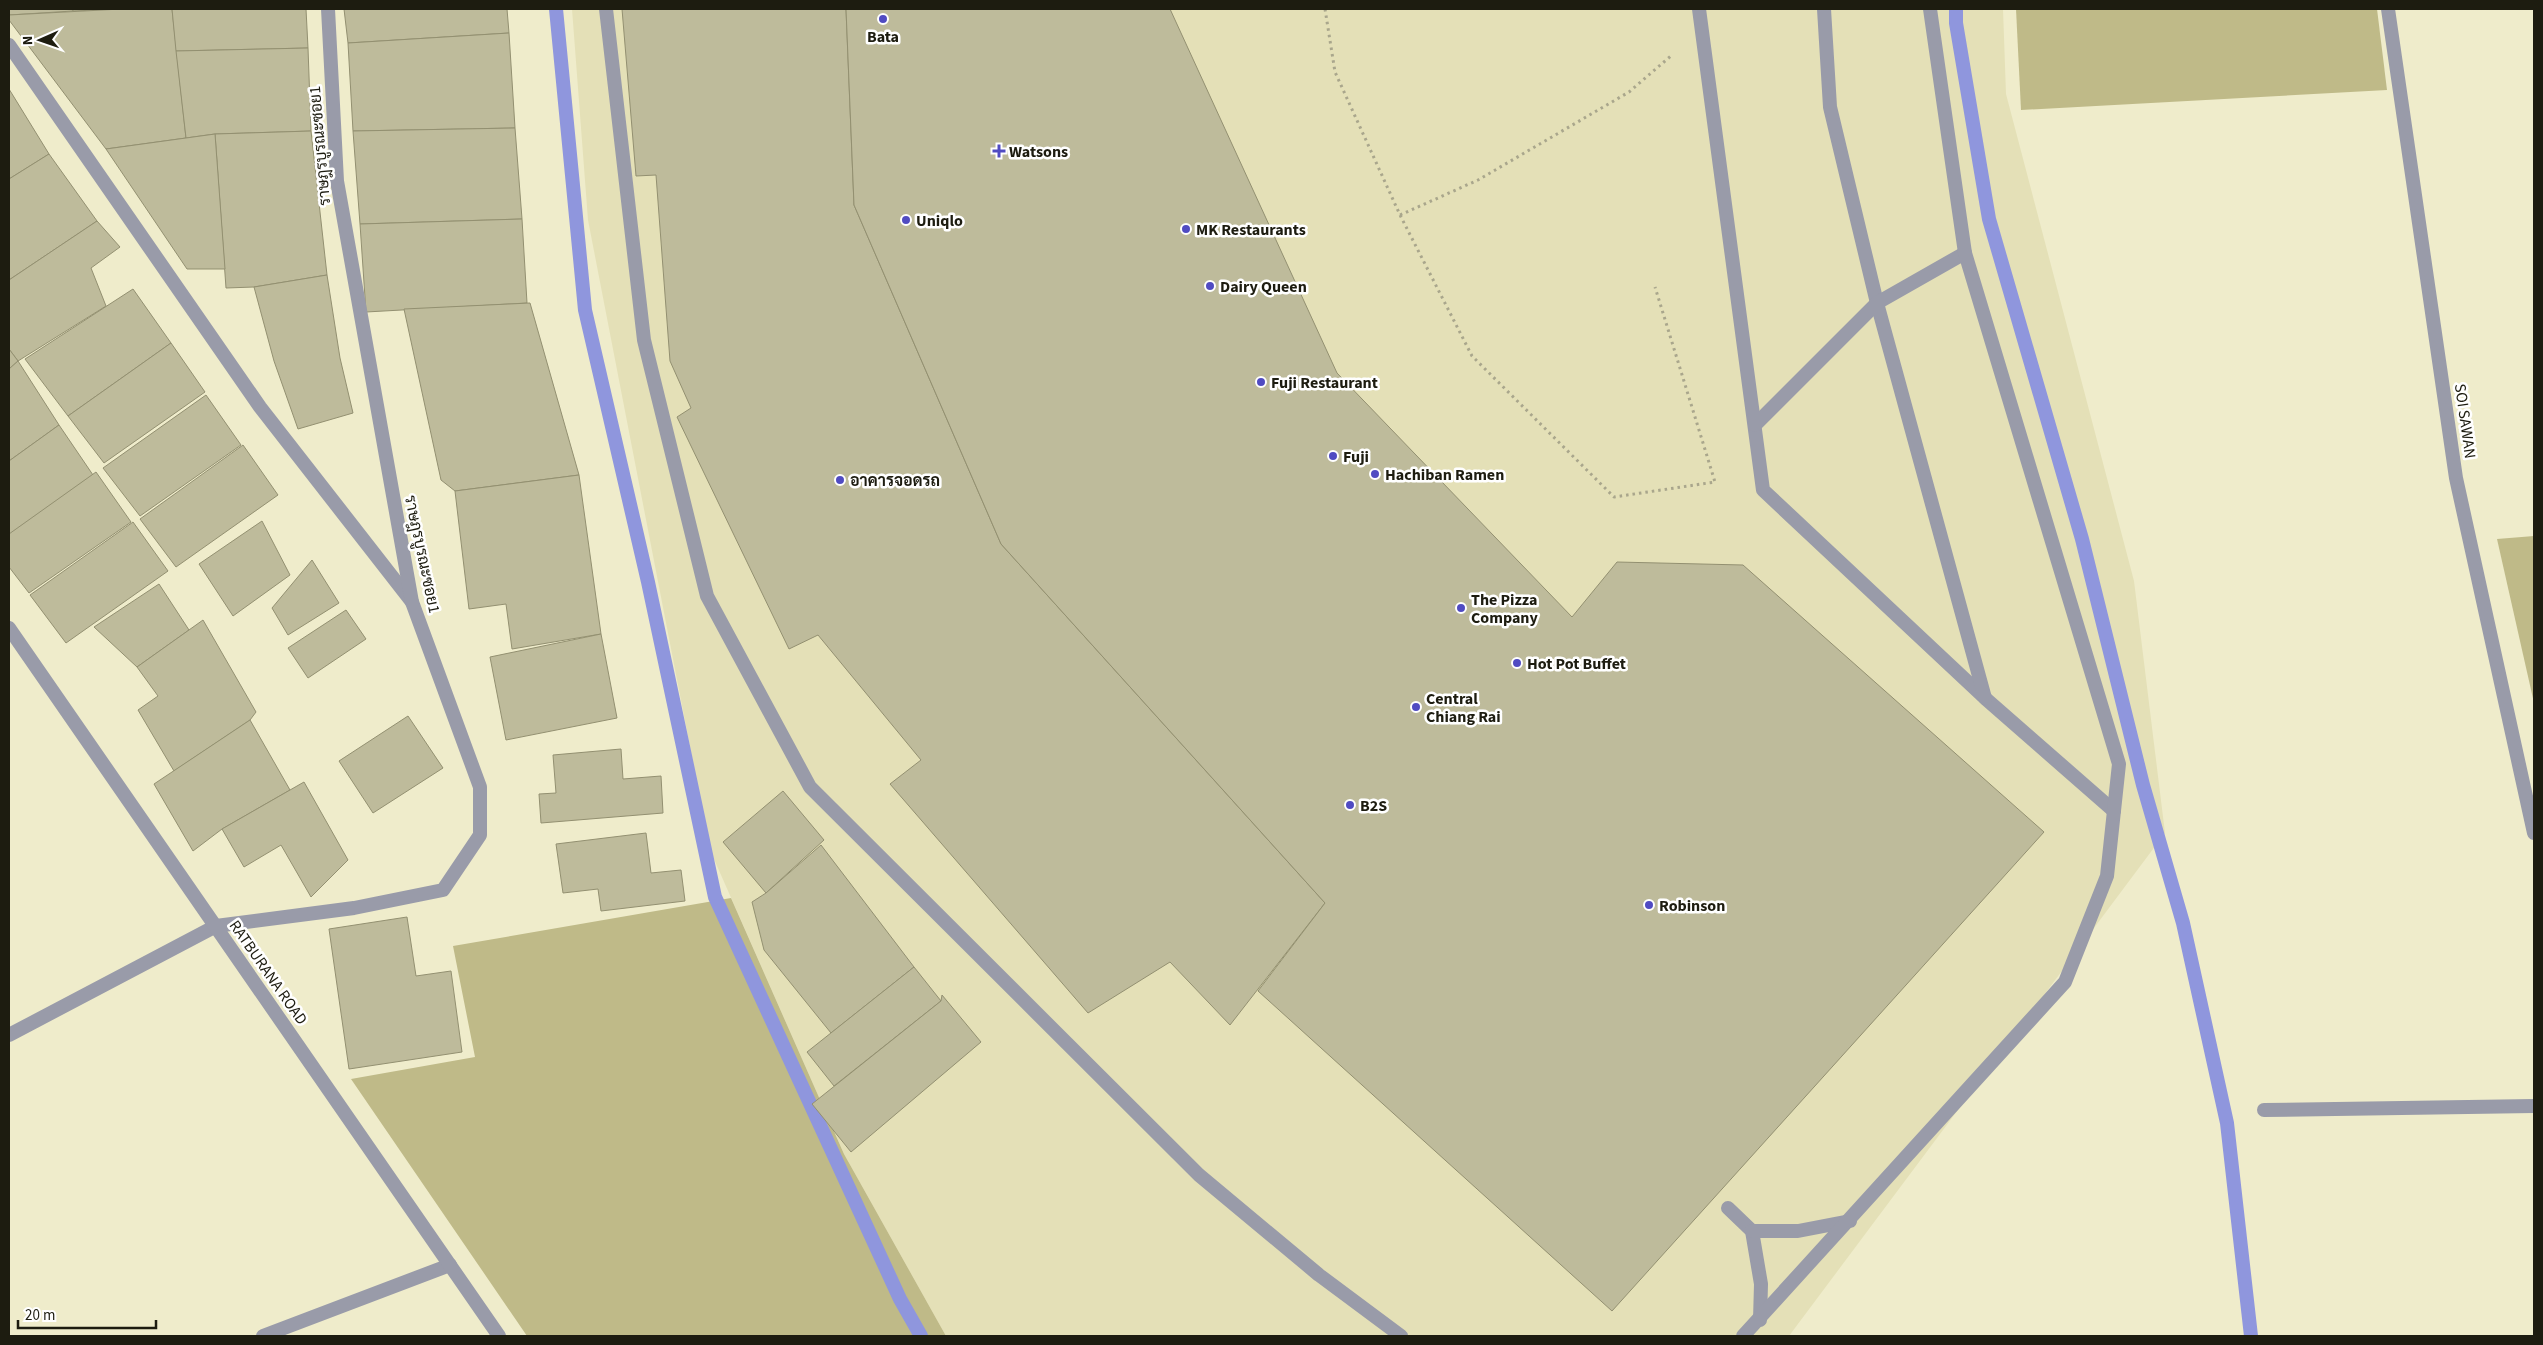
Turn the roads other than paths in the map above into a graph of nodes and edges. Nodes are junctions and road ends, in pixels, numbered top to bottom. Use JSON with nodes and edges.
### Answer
{"nodes":[{"id":1,"x":328,"y":9,"type":"edge"},
{"id":2,"x":606,"y":9,"type":"edge"},
{"id":3,"x":1699,"y":9,"type":"edge"},
{"id":4,"x":1824,"y":9,"type":"edge"},
{"id":5,"x":1930,"y":9,"type":"edge"},
{"id":6,"x":2388,"y":9,"type":"edge"},
{"id":7,"x":9,"y":45,"type":"edge"},
{"id":8,"x":1965,"y":254,"type":"junction"},
{"id":9,"x":1876,"y":303,"type":"junction"},
{"id":10,"x":1755,"y":425,"type":"junction"},
{"id":11,"x":412,"y":602,"type":"junction"},
{"id":12,"x":9,"y":628,"type":"edge"},
{"id":13,"x":1986,"y":699,"type":"junction"},
{"id":14,"x":2114,"y":811,"type":"junction"},
{"id":15,"x":2534,"y":833,"type":"edge"},
{"id":16,"x":216,"y":926,"type":"junction"},
{"id":17,"x":9,"y":1035,"type":"edge"},
{"id":18,"x":2534,"y":1106,"type":"edge"},
{"id":19,"x":2264,"y":1110,"type":"dead end"},
{"id":20,"x":1728,"y":1208,"type":"dead end"},
{"id":21,"x":1850,"y":1221,"type":"junction"},
{"id":22,"x":1752,"y":1231,"type":"junction"},
{"id":23,"x":450,"y":1265,"type":"junction"},
{"id":24,"x":1760,"y":1320,"type":"junction"},
{"id":25,"x":263,"y":1336,"type":"edge"},
{"id":26,"x":499,"y":1336,"type":"edge"},
{"id":27,"x":1401,"y":1336,"type":"edge"},
{"id":28,"x":1743,"y":1336,"type":"edge"}],
"edges":[{"from":1,"to":11,"type":"street","name":"ราษฎรบูรณะซอย1"},
{"from":2,"to":27,"type":"street"},
{"from":3,"to":10,"type":"street"},
{"from":4,"to":9,"type":"street"},
{"from":5,"to":8,"type":"street"},
{"from":6,"to":15,"type":"street","name":"SOI SAWAN"},
{"from":7,"to":11,"type":"street"},
{"from":8,"to":9,"type":"street"},
{"from":8,"to":14,"type":"street"},
{"from":9,"to":10,"type":"street"},
{"from":9,"to":13,"type":"street"},
{"from":10,"to":13,"type":"street"},
{"from":11,"to":16,"type":"street","name":"ราษฎรบูรณะซอย1"},
{"from":12,"to":16,"type":"street","name":"RATBURANA ROAD"},
{"from":13,"to":14,"type":"street"},
{"from":14,"to":21,"type":"street"},
{"from":16,"to":17,"type":"street"},
{"from":16,"to":23,"type":"street","name":"RATBURANA ROAD"},
{"from":18,"to":19,"type":"street"},
{"from":20,"to":22,"type":"street"},
{"from":21,"to":22,"type":"street"},
{"from":21,"to":24,"type":"street"},
{"from":22,"to":24,"type":"street"},
{"from":23,"to":25,"type":"street"},
{"from":23,"to":26,"type":"street","name":"RATBURANA ROAD"},
{"from":24,"to":28,"type":"street"}]}
